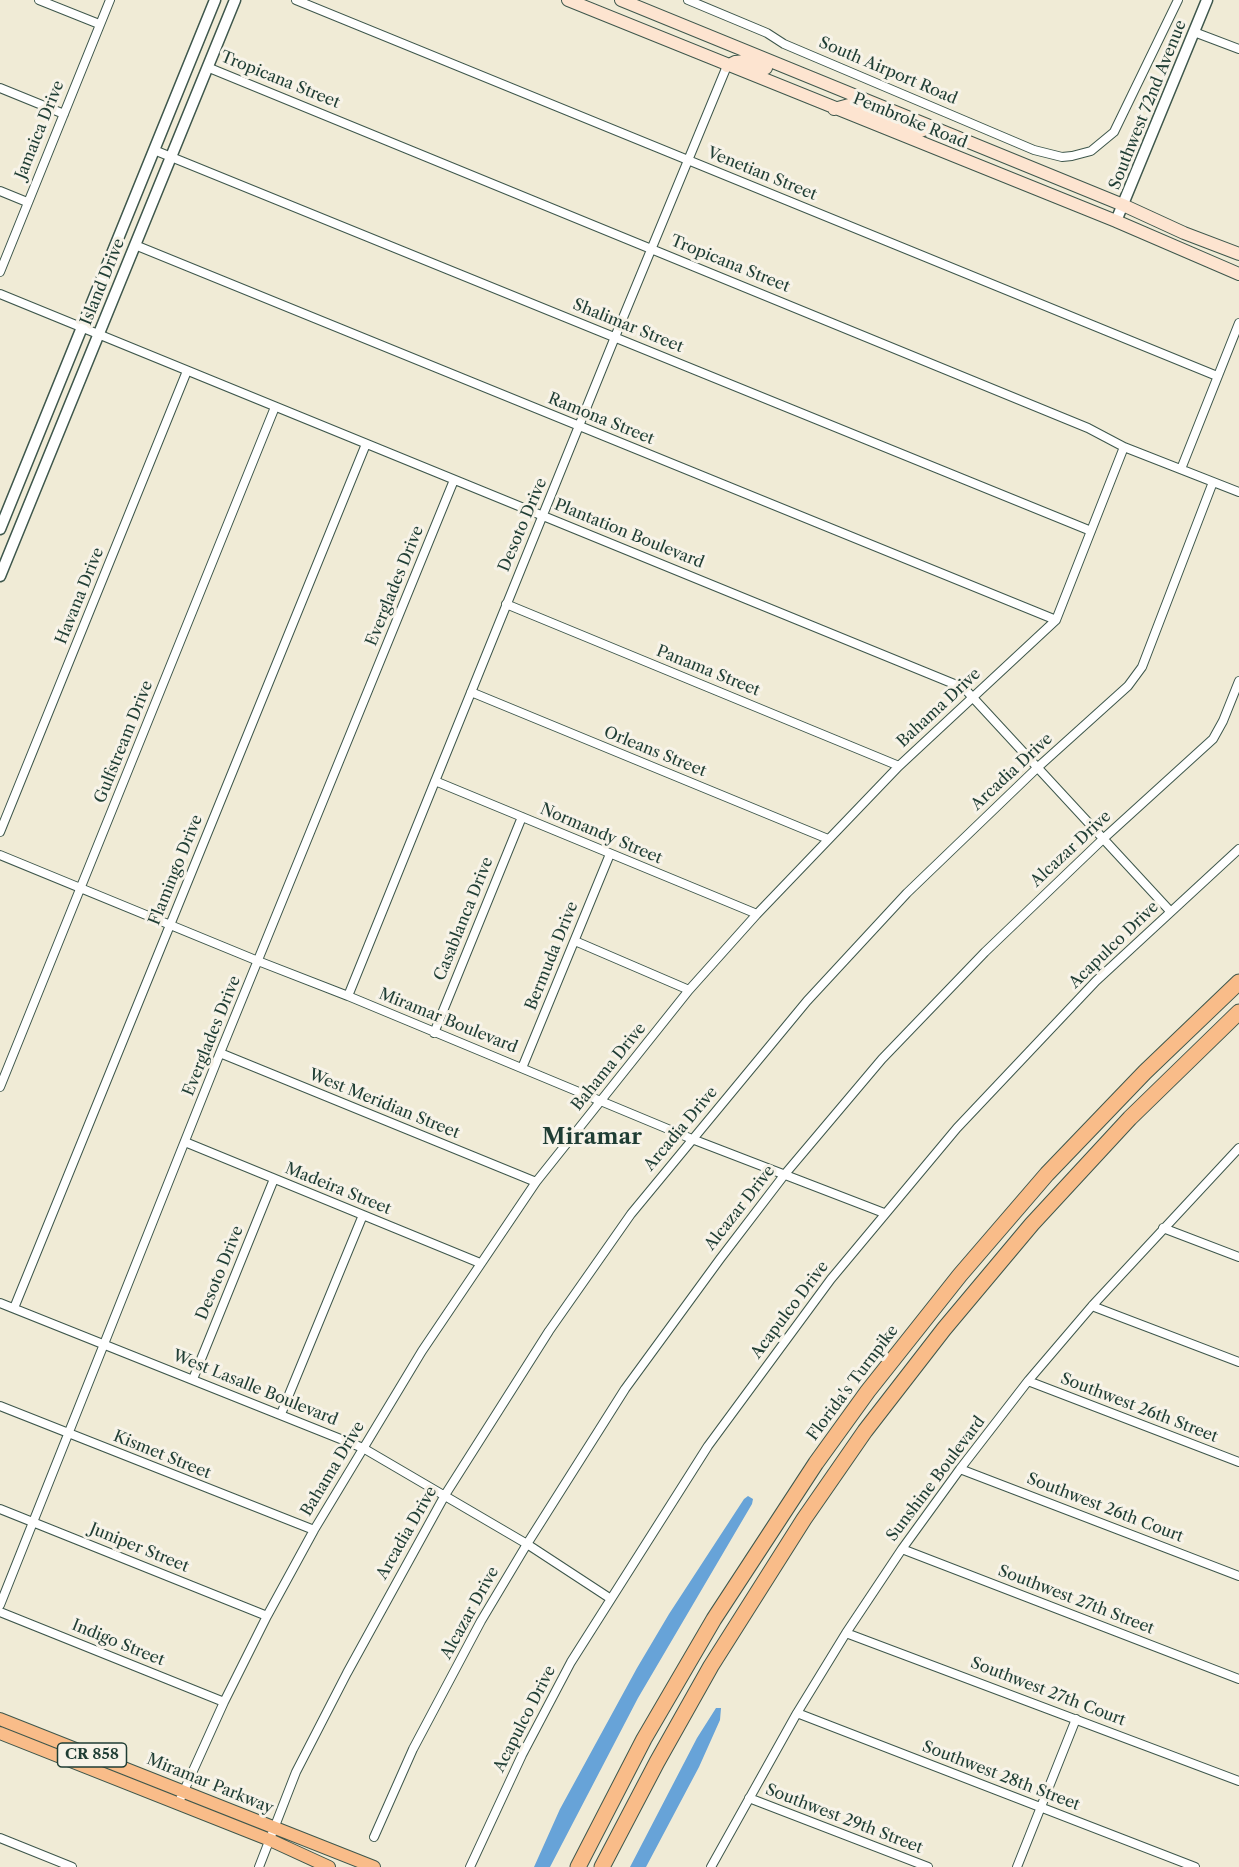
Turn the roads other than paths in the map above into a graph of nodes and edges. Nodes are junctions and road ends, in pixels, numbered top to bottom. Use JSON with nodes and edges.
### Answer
{"nodes":[{"id":1,"x":39,"y":0,"type":"edge"},
{"id":2,"x":110,"y":0,"type":"edge"},
{"id":3,"x":215,"y":0,"type":"edge"},
{"id":4,"x":235,"y":0,"type":"edge"},
{"id":5,"x":296,"y":0,"type":"edge"},
{"id":6,"x":568,"y":0,"type":"edge"},
{"id":7,"x":621,"y":0,"type":"edge"},
{"id":8,"x":688,"y":0,"type":"edge"},
{"id":9,"x":1178,"y":0,"type":"edge"},
{"id":10,"x":1207,"y":0,"type":"edge"},
{"id":11,"x":99,"y":24,"type":"junction"},
{"id":12,"x":1194,"y":32,"type":"junction"},
{"id":13,"x":1239,"y":49,"type":"edge"},
{"id":14,"x":727,"y":66,"type":"junction"},
{"id":15,"x":207,"y":67,"type":"junction"},
{"id":16,"x":0,"y":88,"type":"edge"},
{"id":17,"x":846,"y":92,"type":"junction"},
{"id":18,"x":834,"y":109,"type":"junction"},
{"id":19,"x":64,"y":114,"type":"junction"},
{"id":20,"x":932,"y":127,"type":"junction"},
{"id":21,"x":154,"y":150,"type":"junction"},
{"id":22,"x":171,"y":157,"type":"junction"},
{"id":23,"x":687,"y":160,"type":"junction"},
{"id":24,"x":0,"y":191,"type":"edge"},
{"id":25,"x":27,"y":202,"type":"junction"},
{"id":26,"x":1123,"y":205,"type":"junction"},
{"id":27,"x":1116,"y":221,"type":"junction"},
{"id":28,"x":135,"y":245,"type":"junction"},
{"id":29,"x":652,"y":249,"type":"junction"},
{"id":30,"x":1239,"y":254,"type":"edge"},
{"id":31,"x":0,"y":272,"type":"edge"},
{"id":32,"x":1239,"y":274,"type":"edge"},
{"id":33,"x":0,"y":294,"type":"edge"},
{"id":34,"x":1239,"y":322,"type":"edge"},
{"id":35,"x":82,"y":328,"type":"junction"},
{"id":36,"x":98,"y":334,"type":"junction"},
{"id":37,"x":615,"y":337,"type":"junction"},
{"id":38,"x":187,"y":371,"type":"junction"},
{"id":39,"x":1217,"y":376,"type":"junction"},
{"id":40,"x":275,"y":407,"type":"junction"},
{"id":41,"x":580,"y":427,"type":"junction"},
{"id":42,"x":366,"y":444,"type":"junction"},
{"id":43,"x":1125,"y":447,"type":"junction"},
{"id":44,"x":1181,"y":469,"type":"junction"},
{"id":45,"x":454,"y":480,"type":"junction"},
{"id":46,"x":1213,"y":482,"type":"junction"},
{"id":47,"x":1239,"y":492,"type":"edge"},
{"id":48,"x":543,"y":515,"type":"junction"},
{"id":49,"x":0,"y":529,"type":"edge"},
{"id":50,"x":1091,"y":531,"type":"junction"},
{"id":51,"x":0,"y":576,"type":"edge"},
{"id":52,"x":506,"y":604,"type":"junction"},
{"id":53,"x":1056,"y":620,"type":"junction"},
{"id":54,"x":1239,"y":681,"type":"edge"},
{"id":55,"x":471,"y":692,"type":"junction"},
{"id":56,"x":974,"y":697,"type":"junction"},
{"id":57,"x":899,"y":766,"type":"junction"},
{"id":58,"x":1037,"y":768,"type":"junction"},
{"id":59,"x":435,"y":781,"type":"junction"},
{"id":60,"x":522,"y":817,"type":"junction"},
{"id":61,"x":0,"y":832,"type":"edge"},
{"id":62,"x":828,"y":839,"type":"junction"},
{"id":63,"x":1103,"y":839,"type":"junction"},
{"id":64,"x":1239,"y":849,"type":"edge"},
{"id":65,"x":610,"y":854,"type":"junction"},
{"id":66,"x":0,"y":855,"type":"edge"},
{"id":67,"x":81,"y":889,"type":"junction"},
{"id":68,"x":1170,"y":911,"type":"junction"},
{"id":69,"x":757,"y":914,"type":"junction"},
{"id":70,"x":169,"y":925,"type":"junction"},
{"id":71,"x":574,"y":941,"type":"junction"},
{"id":72,"x":258,"y":962,"type":"junction"},
{"id":73,"x":1239,"y":982,"type":"edge"},
{"id":74,"x":689,"y":990,"type":"junction"},
{"id":75,"x":348,"y":996,"type":"junction"},
{"id":76,"x":1239,"y":1012,"type":"edge"},
{"id":77,"x":434,"y":1033,"type":"junction"},
{"id":78,"x":220,"y":1053,"type":"junction"},
{"id":79,"x":522,"y":1068,"type":"junction"},
{"id":80,"x":0,"y":1087,"type":"edge"},
{"id":81,"x":601,"y":1101,"type":"junction"},
{"id":82,"x":692,"y":1139,"type":"junction"},
{"id":83,"x":185,"y":1142,"type":"junction"},
{"id":84,"x":1238,"y":1151,"type":"edge"},
{"id":85,"x":785,"y":1174,"type":"junction"},
{"id":86,"x":274,"y":1179,"type":"junction"},
{"id":87,"x":536,"y":1182,"type":"junction"},
{"id":88,"x":884,"y":1213,"type":"junction"},
{"id":89,"x":363,"y":1215,"type":"junction"},
{"id":90,"x":1163,"y":1228,"type":"junction"},
{"id":91,"x":1239,"y":1257,"type":"edge"},
{"id":92,"x":480,"y":1263,"type":"junction"},
{"id":93,"x":0,"y":1303,"type":"edge"},
{"id":94,"x":1092,"y":1306,"type":"junction"},
{"id":95,"x":14,"y":1308,"type":"junction"},
{"id":96,"x":103,"y":1344,"type":"junction"},
{"id":97,"x":1239,"y":1362,"type":"edge"},
{"id":98,"x":193,"y":1379,"type":"junction"},
{"id":99,"x":1028,"y":1381,"type":"junction"},
{"id":100,"x":0,"y":1406,"type":"edge"},
{"id":101,"x":281,"y":1414,"type":"junction"},
{"id":102,"x":67,"y":1433,"type":"junction"},
{"id":103,"x":363,"y":1448,"type":"junction"},
{"id":104,"x":1239,"y":1462,"type":"edge"},
{"id":105,"x":960,"y":1469,"type":"junction"},
{"id":106,"x":445,"y":1495,"type":"junction"},
{"id":107,"x":0,"y":1509,"type":"edge"},
{"id":108,"x":32,"y":1522,"type":"junction"},
{"id":109,"x":314,"y":1530,"type":"junction"},
{"id":110,"x":527,"y":1544,"type":"junction"},
{"id":111,"x":902,"y":1549,"type":"junction"},
{"id":112,"x":1239,"y":1576,"type":"edge"},
{"id":113,"x":611,"y":1599,"type":"junction"},
{"id":114,"x":0,"y":1605,"type":"edge"},
{"id":115,"x":0,"y":1612,"type":"edge"},
{"id":116,"x":267,"y":1616,"type":"junction"},
{"id":117,"x":846,"y":1633,"type":"junction"},
{"id":118,"x":1239,"y":1679,"type":"edge"},
{"id":119,"x":224,"y":1702,"type":"junction"},
{"id":120,"x":797,"y":1713,"type":"junction"},
{"id":121,"x":0,"y":1719,"type":"edge"},
{"id":122,"x":1076,"y":1719,"type":"junction"},
{"id":123,"x":0,"y":1733,"type":"edge"},
{"id":124,"x":1239,"y":1781,"type":"edge"},
{"id":125,"x":184,"y":1791,"type":"junction"},
{"id":126,"x":749,"y":1798,"type":"junction"},
{"id":127,"x":178,"y":1804,"type":"junction"},
{"id":128,"x":1040,"y":1808,"type":"junction"},
{"id":129,"x":275,"y":1827,"type":"junction"},
{"id":130,"x":374,"y":1837,"type":"dead end"},
{"id":131,"x":0,"y":1838,"type":"edge"},
{"id":132,"x":270,"y":1840,"type":"junction"},
{"id":133,"x":72,"y":1867,"type":"edge"},
{"id":134,"x":259,"y":1867,"type":"edge"},
{"id":135,"x":329,"y":1867,"type":"edge"},
{"id":136,"x":374,"y":1867,"type":"edge"},
{"id":137,"x":470,"y":1867,"type":"edge"},
{"id":138,"x":578,"y":1867,"type":"edge"},
{"id":139,"x":602,"y":1867,"type":"edge"},
{"id":140,"x":711,"y":1867,"type":"edge"},
{"id":141,"x":927,"y":1867,"type":"edge"},
{"id":142,"x":1017,"y":1867,"type":"edge"},
{"id":143,"x":1196,"y":1867,"type":"edge"}],
"edges":[{"from":1,"to":11,"type":"street"},
{"from":2,"to":11,"type":"street","name":"Jamaica Drive"},
{"from":3,"to":21,"type":"street","name":"Island Drive"},
{"from":4,"to":15,"type":"street","name":"Island Drive"},
{"from":5,"to":23,"type":"street","name":"Venetian Street"},
{"from":6,"to":14,"type":"main road","name":"Pembroke Road"},
{"from":7,"to":17,"type":"main road","name":"Pembroke Road"},
{"from":8,"to":9,"type":"street","name":"South Airport Road"},
{"from":10,"to":12,"type":"street","name":"Southwest 72nd Avenue"},
{"from":11,"to":19,"type":"street","name":"Jamaica Drive"},
{"from":12,"to":13,"type":"street"},
{"from":12,"to":26,"type":"street","name":"Southwest 72nd Avenue"},
{"from":14,"to":17,"type":"main road"},
{"from":14,"to":18,"type":"main road","name":"Pembroke Road"},
{"from":14,"to":23,"type":"street","name":"Desoto Drive"},
{"from":15,"to":22,"type":"street","name":"Island Drive"},
{"from":15,"to":29,"type":"street","name":"Tropicana Street"},
{"from":16,"to":19,"type":"street"},
{"from":17,"to":20,"type":"main road","name":"Pembroke Road"},
{"from":18,"to":20,"type":"main road"},
{"from":18,"to":27,"type":"main road","name":"Pembroke Road"},
{"from":19,"to":25,"type":"street","name":"Jamaica Drive"},
{"from":20,"to":26,"type":"main road","name":"Pembroke Road"},
{"from":21,"to":22,"type":"street","name":"Shalimar Street"},
{"from":21,"to":35,"type":"street","name":"Island Drive"},
{"from":22,"to":28,"type":"street","name":"Island Drive"},
{"from":22,"to":37,"type":"street","name":"Shalimar Street"},
{"from":23,"to":29,"type":"street","name":"Desoto Drive"},
{"from":23,"to":39,"type":"street","name":"Venetian Street"},
{"from":24,"to":25,"type":"street"},
{"from":25,"to":31,"type":"street","name":"Jamaica Drive"},
{"from":26,"to":27,"type":"street","name":"Southwest 72nd Avenue"},
{"from":26,"to":30,"type":"main road","name":"Pembroke Road"},
{"from":27,"to":32,"type":"main road","name":"Pembroke Road"},
{"from":28,"to":36,"type":"street","name":"Island Drive"},
{"from":28,"to":41,"type":"street","name":"Ramona Street"},
{"from":29,"to":37,"type":"street","name":"Desoto Drive"},
{"from":29,"to":43,"type":"street","name":"Tropicana Street"},
{"from":33,"to":35,"type":"street","name":"Plantation Boulevard"},
{"from":34,"to":39,"type":"street"},
{"from":35,"to":36,"type":"street","name":"Plantation Boulevard"},
{"from":35,"to":49,"type":"street","name":"Island Drive"},
{"from":36,"to":38,"type":"street","name":"Plantation Boulevard"},
{"from":36,"to":51,"type":"street","name":"Island Drive"},
{"from":37,"to":41,"type":"street","name":"Desoto Drive"},
{"from":37,"to":50,"type":"street","name":"Shalimar Street"},
{"from":38,"to":40,"type":"street","name":"Plantation Boulevard"},
{"from":38,"to":61,"type":"street","name":"Havana Drive"},
{"from":39,"to":44,"type":"street"},
{"from":40,"to":42,"type":"street","name":"Plantation Boulevard"},
{"from":40,"to":67,"type":"street","name":"Gulfstream Drive"},
{"from":41,"to":48,"type":"street","name":"Desoto Drive"},
{"from":41,"to":53,"type":"street","name":"Ramona Street"},
{"from":42,"to":45,"type":"street","name":"Plantation Boulevard"},
{"from":42,"to":70,"type":"street","name":"Flamingo Drive"},
{"from":43,"to":44,"type":"street","name":"Tropicana Street"},
{"from":43,"to":50,"type":"street","name":"Bahama Drive"},
{"from":44,"to":46,"type":"street","name":"Tropicana Street"},
{"from":45,"to":48,"type":"street","name":"Plantation Boulevard"},
{"from":45,"to":72,"type":"street","name":"Everglades Drive"},
{"from":46,"to":47,"type":"street","name":"Tropicana Street"},
{"from":46,"to":58,"type":"street","name":"Arcadia Drive"},
{"from":48,"to":52,"type":"street","name":"Desoto Drive"},
{"from":48,"to":56,"type":"street","name":"Plantation Boulevard"},
{"from":50,"to":53,"type":"street","name":"Bahama Drive"},
{"from":52,"to":55,"type":"street","name":"Desoto Drive"},
{"from":52,"to":57,"type":"street","name":"Panama Street"},
{"from":53,"to":56,"type":"street","name":"Bahama Drive"},
{"from":54,"to":63,"type":"street","name":"Alcazar Drive"},
{"from":55,"to":59,"type":"street","name":"Desoto Drive"},
{"from":55,"to":62,"type":"street","name":"Orleans Street"},
{"from":56,"to":57,"type":"street","name":"Bahama Drive"},
{"from":56,"to":58,"type":"street","name":"Plantation Boulevard"},
{"from":57,"to":62,"type":"street","name":"Bahama Drive"},
{"from":58,"to":63,"type":"street","name":"Plantation Boulevard"},
{"from":58,"to":82,"type":"street","name":"Arcadia Drive"},
{"from":59,"to":60,"type":"street","name":"Normandy Street"},
{"from":59,"to":75,"type":"street","name":"Desoto Drive"},
{"from":60,"to":65,"type":"street","name":"Normandy Street"},
{"from":60,"to":77,"type":"street","name":"Casablanca Drive"},
{"from":62,"to":69,"type":"street","name":"Bahama Drive"},
{"from":63,"to":68,"type":"street","name":"Plantation Boulevard"},
{"from":63,"to":85,"type":"street","name":"Alcazar Drive"},
{"from":64,"to":68,"type":"street","name":"Acapulco Drive"},
{"from":65,"to":69,"type":"street","name":"Normandy Street"},
{"from":65,"to":71,"type":"street","name":"Bermuda Drive"},
{"from":66,"to":67,"type":"street","name":"Miramar Boulevard"},
{"from":67,"to":70,"type":"street","name":"Miramar Boulevard"},
{"from":67,"to":80,"type":"street","name":"Gulfstream Drive"},
{"from":68,"to":88,"type":"street","name":"Acapulco Drive"},
{"from":69,"to":74,"type":"street","name":"Bahama Drive"},
{"from":70,"to":72,"type":"street","name":"Miramar Boulevard"},
{"from":70,"to":95,"type":"street","name":"Flamingo Drive"},
{"from":71,"to":74,"type":"street"},
{"from":71,"to":79,"type":"street","name":"Bermuda Drive"},
{"from":72,"to":75,"type":"street","name":"Miramar Boulevard"},
{"from":72,"to":78,"type":"street","name":"Everglades Drive"},
{"from":73,"to":138,"type":"highway","name":"Florida's Turnpike"},
{"from":74,"to":81,"type":"street","name":"Bahama Drive"},
{"from":75,"to":77,"type":"street","name":"Miramar Boulevard"},
{"from":76,"to":139,"type":"highway"},
{"from":77,"to":79,"type":"street","name":"Miramar Boulevard"},
{"from":78,"to":83,"type":"street","name":"Everglades Drive"},
{"from":78,"to":87,"type":"street","name":"West Meridian Street"},
{"from":79,"to":81,"type":"street","name":"Miramar Boulevard"},
{"from":81,"to":82,"type":"street","name":"Miramar Boulevard"},
{"from":81,"to":87,"type":"street","name":"Bahama Drive"},
{"from":82,"to":85,"type":"street","name":"Miramar Boulevard"},
{"from":82,"to":106,"type":"street","name":"Arcadia Drive"},
{"from":83,"to":86,"type":"street","name":"Madeira Street"},
{"from":83,"to":96,"type":"street","name":"Everglades Drive"},
{"from":84,"to":90,"type":"street","name":"Sunshine Boulevard"},
{"from":85,"to":88,"type":"street","name":"Miramar Boulevard"},
{"from":85,"to":110,"type":"street","name":"Alcazar Drive"},
{"from":86,"to":89,"type":"street","name":"Madeira Street"},
{"from":86,"to":98,"type":"street","name":"Desoto Drive"},
{"from":87,"to":92,"type":"street","name":"Bahama Drive"},
{"from":88,"to":113,"type":"street","name":"Acapulco Drive"},
{"from":89,"to":92,"type":"street","name":"Madeira Street"},
{"from":89,"to":101,"type":"street"},
{"from":90,"to":91,"type":"street"},
{"from":90,"to":94,"type":"street","name":"Sunshine Boulevard"},
{"from":92,"to":103,"type":"street","name":"Bahama Drive"},
{"from":93,"to":95,"type":"street","name":"West Lasalle Boulevard"},
{"from":94,"to":97,"type":"street"},
{"from":94,"to":99,"type":"street","name":"Sunshine Boulevard"},
{"from":95,"to":96,"type":"street","name":"West Lasalle Boulevard"},
{"from":96,"to":98,"type":"street","name":"West Lasalle Boulevard"},
{"from":96,"to":102,"type":"street","name":"Everglades Drive"},
{"from":98,"to":101,"type":"street","name":"West Lasalle Boulevard"},
{"from":99,"to":104,"type":"street","name":"Southwest 26th Street"},
{"from":99,"to":105,"type":"street","name":"Sunshine Boulevard"},
{"from":100,"to":102,"type":"street","name":"Kismet Street"},
{"from":101,"to":103,"type":"street","name":"West Lasalle Boulevard"},
{"from":102,"to":108,"type":"street","name":"Everglades Drive"},
{"from":102,"to":109,"type":"street","name":"Kismet Street"},
{"from":103,"to":106,"type":"street","name":"West Lasalle Boulevard"},
{"from":103,"to":109,"type":"street","name":"Bahama Drive"},
{"from":105,"to":111,"type":"street","name":"Sunshine Boulevard"},
{"from":105,"to":112,"type":"street","name":"Southwest 26th Court"},
{"from":106,"to":110,"type":"street","name":"West Lasalle Boulevard"},
{"from":106,"to":129,"type":"street","name":"Arcadia Drive"},
{"from":107,"to":108,"type":"street","name":"Juniper Street"},
{"from":108,"to":114,"type":"street","name":"Everglades Drive"},
{"from":108,"to":116,"type":"street","name":"Juniper Street"},
{"from":109,"to":116,"type":"street","name":"Bahama Drive"},
{"from":110,"to":113,"type":"street","name":"West Lasalle Boulevard"},
{"from":110,"to":130,"type":"street","name":"Alcazar Drive"},
{"from":111,"to":117,"type":"street","name":"Sunshine Boulevard"},
{"from":111,"to":118,"type":"street","name":"Southwest 27th Street"},
{"from":113,"to":137,"type":"street","name":"Acapulco Drive"},
{"from":115,"to":119,"type":"street","name":"Indigo Street"},
{"from":116,"to":119,"type":"street","name":"Bahama Drive"},
{"from":117,"to":120,"type":"street","name":"Sunshine Boulevard"},
{"from":117,"to":122,"type":"street","name":"Southwest 27th Court"},
{"from":119,"to":125,"type":"street","name":"Bahama Drive"},
{"from":120,"to":126,"type":"street","name":"Sunshine Boulevard"},
{"from":120,"to":128,"type":"street","name":"Southwest 28th Street"},
{"from":121,"to":125,"type":"main road","name":"Miramar Parkway","number":"CR 858"},
{"from":122,"to":124,"type":"street","name":"Southwest 27th Court"},
{"from":122,"to":128,"type":"street"},
{"from":123,"to":127,"type":"main road","name":"Miramar Parkway","number":"CR 858"},
{"from":125,"to":127,"type":"street","name":"Bahama Drive"},
{"from":125,"to":129,"type":"main road","name":"Miramar Parkway","number":"CR 858"},
{"from":126,"to":140,"type":"street","name":"Sunshine Boulevard"},
{"from":126,"to":141,"type":"street","name":"Southwest 29th Street"},
{"from":127,"to":132,"type":"main road","name":"Miramar Parkway","number":"CR 858"},
{"from":128,"to":142,"type":"street"},
{"from":128,"to":143,"type":"street","name":"Southwest 28th Street"},
{"from":129,"to":132,"type":"street","name":"Arcadia Drive"},
{"from":129,"to":136,"type":"main road","name":"Miramar Parkway","number":"CR 858"},
{"from":131,"to":133,"type":"street"},
{"from":132,"to":134,"type":"street","name":"Arcadia Drive"},
{"from":132,"to":135,"type":"main road","name":"Miramar Parkway","number":"CR 858"}]}
